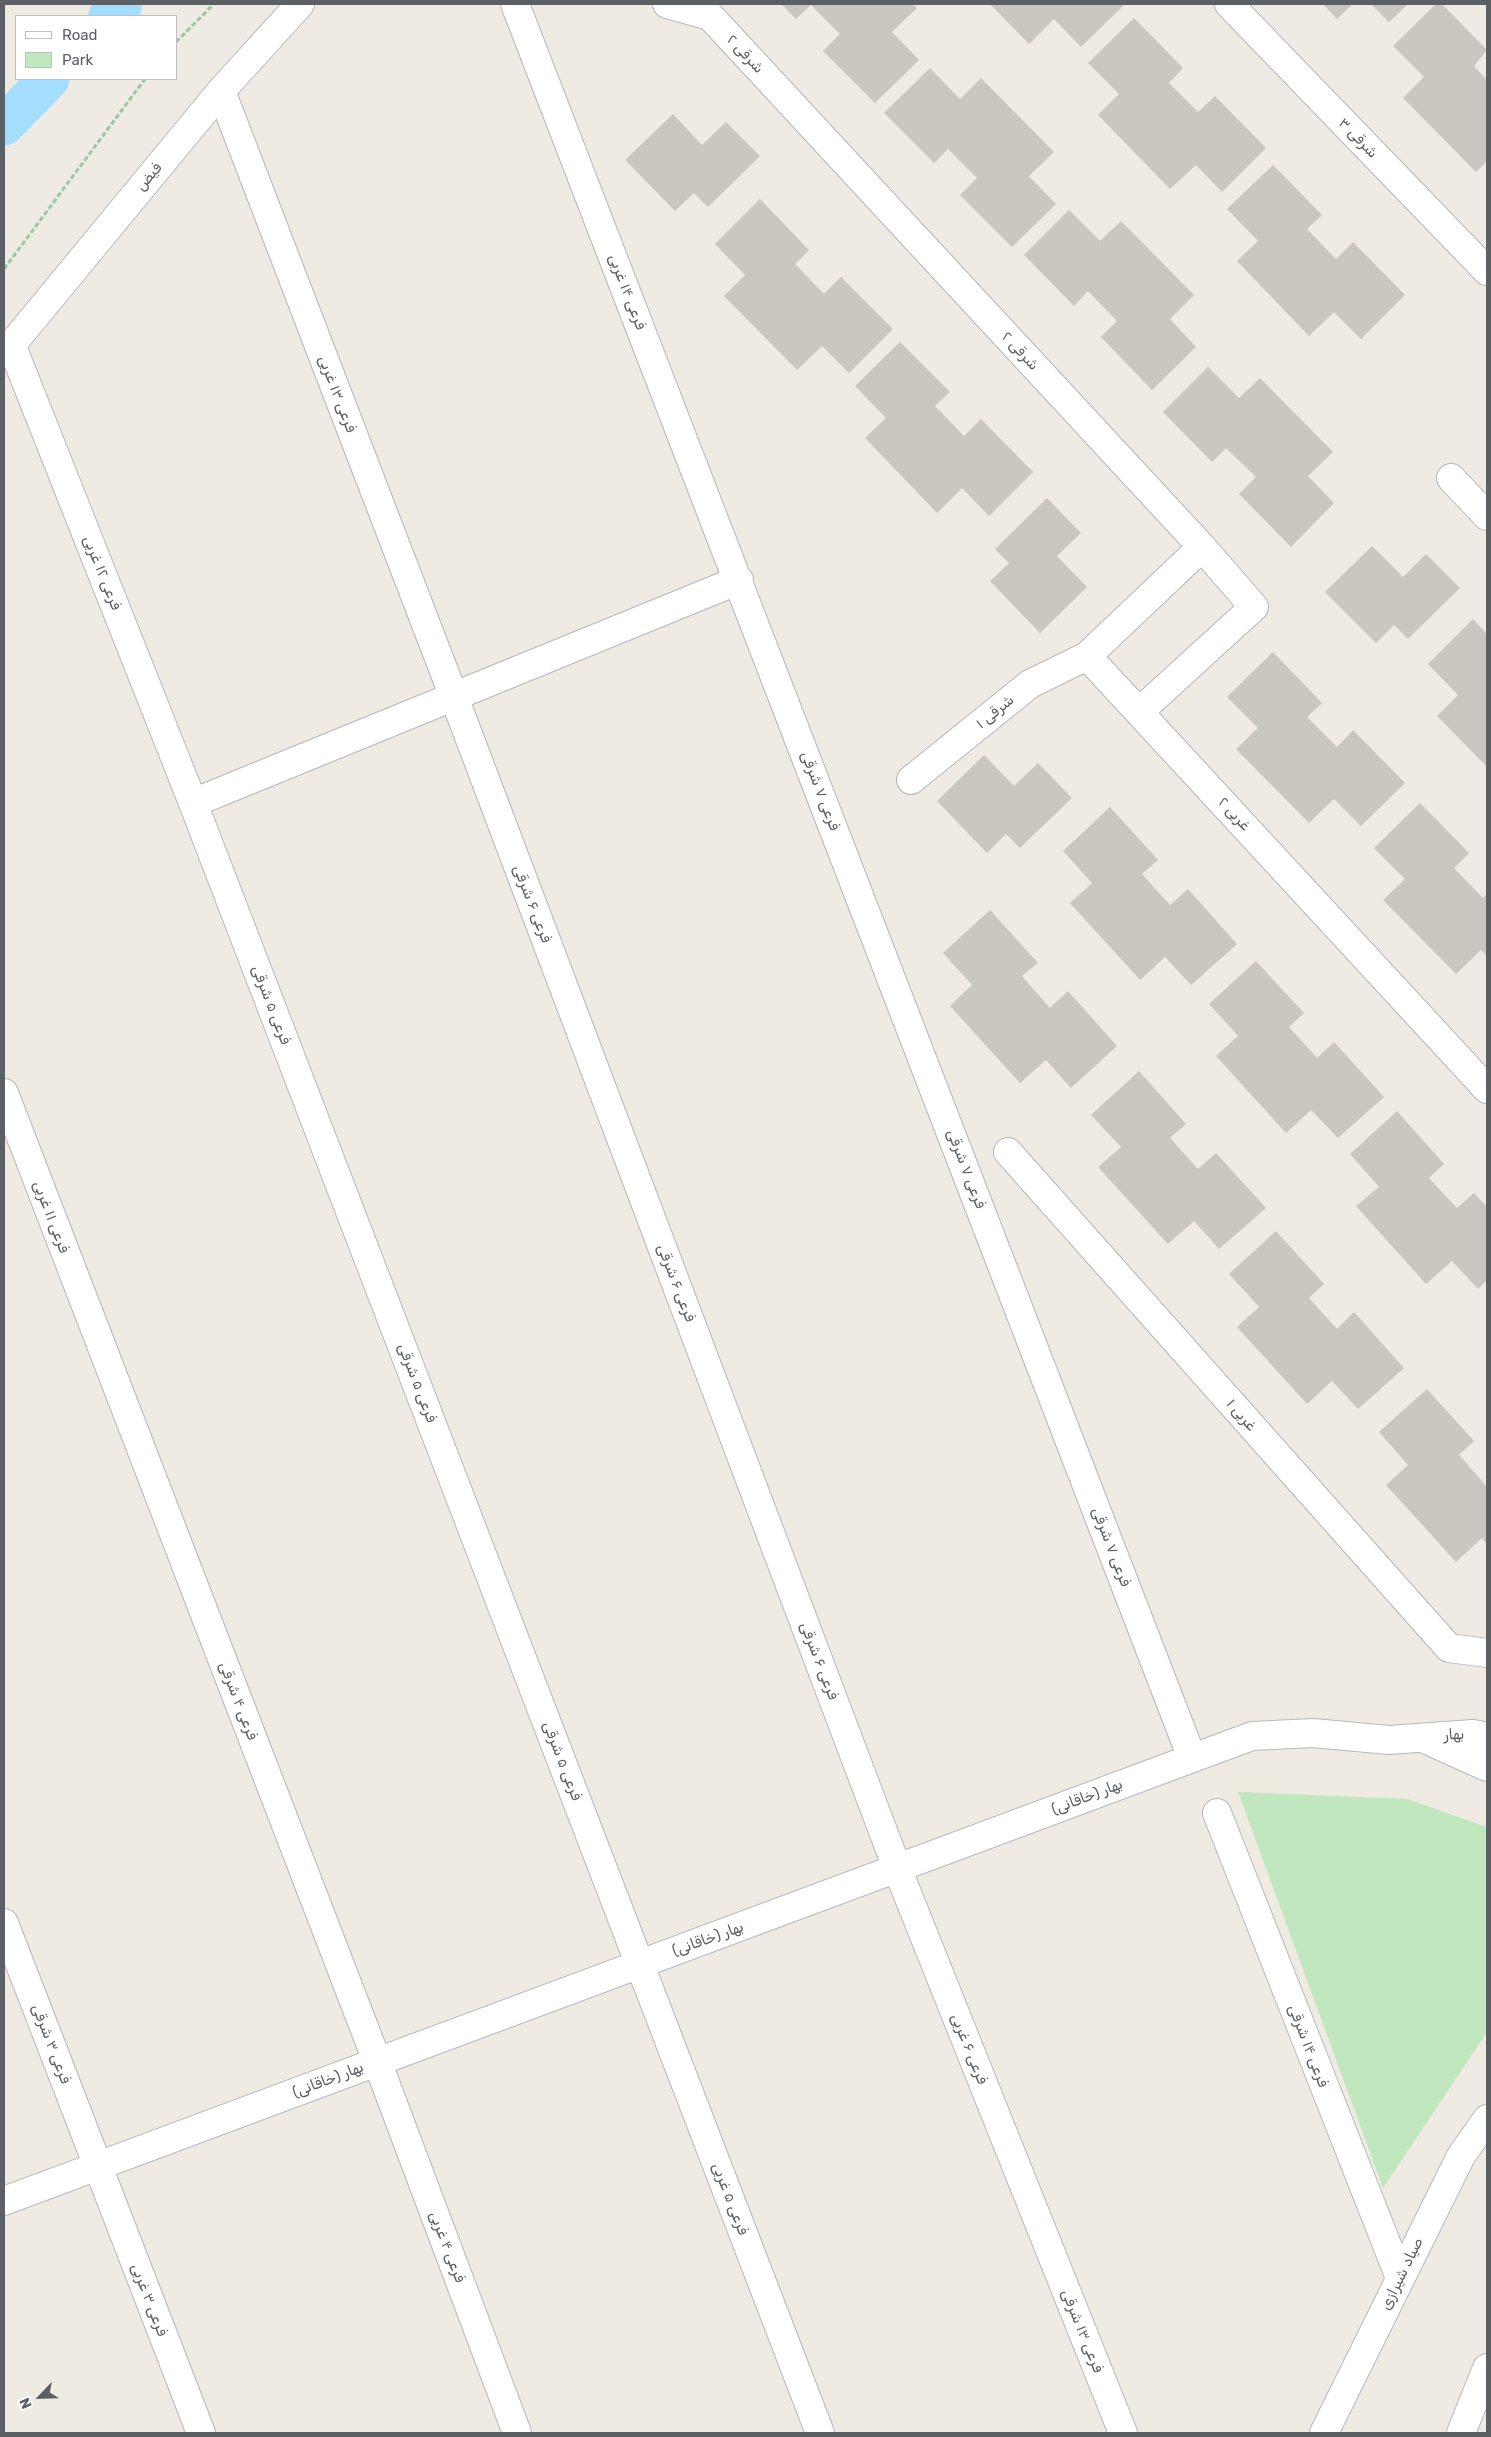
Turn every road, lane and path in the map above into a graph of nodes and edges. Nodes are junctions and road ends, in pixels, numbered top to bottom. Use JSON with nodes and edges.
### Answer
{"nodes":[{"id":1,"x":214,"y":4,"type":"edge"},
{"id":2,"x":300,"y":4,"type":"edge"},
{"id":3,"x":515,"y":4,"type":"edge"},
{"id":4,"x":667,"y":4,"type":"edge"},
{"id":5,"x":1229,"y":4,"type":"edge"},
{"id":6,"x":178,"y":40,"type":"edge"},
{"id":7,"x":144,"y":80,"type":"edge"},
{"id":8,"x":221,"y":90,"type":"junction"},
{"id":9,"x":4,"y":268,"type":"edge"},
{"id":10,"x":1487,"y":271,"type":"edge"},
{"id":11,"x":7,"y":349,"type":"edge"},
{"id":12,"x":1451,"y":478,"type":"dead end"},
{"id":13,"x":1487,"y":516,"type":"edge"},
{"id":14,"x":1202,"y":547,"type":"junction"},
{"id":15,"x":739,"y":580,"type":"junction"},
{"id":16,"x":1087,"y":656,"type":"junction"},
{"id":17,"x":454,"y":697,"type":"junction"},
{"id":18,"x":1139,"y":712,"type":"junction"},
{"id":19,"x":911,"y":780,"type":"dead end"},
{"id":20,"x":193,"y":802,"type":"junction"},
{"id":21,"x":1487,"y":1089,"type":"edge"},
{"id":22,"x":4,"y":1093,"type":"edge"},
{"id":23,"x":1008,"y":1152,"type":"dead end"},
{"id":24,"x":99,"y":1340,"type":"joint"},
{"id":25,"x":1487,"y":1653,"type":"edge"},
{"id":26,"x":1422,"y":1737,"type":"junction"},
{"id":27,"x":1487,"y":1737,"type":"edge"},
{"id":28,"x":1192,"y":1758,"type":"junction"},
{"id":29,"x":1487,"y":1767,"type":"edge"},
{"id":30,"x":1217,"y":1813,"type":"dead end"},
{"id":31,"x":897,"y":1868,"type":"junction"},
{"id":32,"x":4,"y":1923,"type":"edge"},
{"id":33,"x":641,"y":1964,"type":"junction"},
{"id":34,"x":377,"y":2061,"type":"junction"},
{"id":35,"x":1487,"y":2119,"type":"edge"},
{"id":36,"x":98,"y":2166,"type":"junction"},
{"id":37,"x":4,"y":2202,"type":"edge"},
{"id":38,"x":1041,"y":2230,"type":"joint"},
{"id":39,"x":1400,"y":2278,"type":"junction"},
{"id":40,"x":1487,"y":2368,"type":"edge"},
{"id":41,"x":201,"y":2433,"type":"edge"},
{"id":42,"x":517,"y":2433,"type":"edge"},
{"id":43,"x":820,"y":2433,"type":"edge"},
{"id":44,"x":1123,"y":2433,"type":"edge"},
{"id":45,"x":1324,"y":2433,"type":"edge"},
{"id":46,"x":1461,"y":2433,"type":"edge"}],
"edges":[{"from":1,"to":6,"type":"path"},
{"from":2,"to":8,"type":"street","name":"فیض"},
{"from":3,"to":15,"type":"street","name":"فرعی ۱۴ غربی"},
{"from":4,"to":14,"type":"street","name":"۲ شرقی"},
{"from":5,"to":10,"type":"street","name":"۳ شرقی"},
{"from":7,"to":9,"type":"path"},
{"from":8,"to":11,"type":"street","name":"فیض"},
{"from":8,"to":17,"type":"street","name":"فرعی ۱۳ غربی"},
{"from":11,"to":20,"type":"street","name":"فرعی ۱۲ غربی"},
{"from":12,"to":13,"type":"street"},
{"from":14,"to":16,"type":"street"},
{"from":14,"to":18,"type":"street","name":"۲ شرقی"},
{"from":15,"to":17,"type":"street"},
{"from":15,"to":28,"type":"street","name":"فرعی ۷ شرقی"},
{"from":16,"to":18,"type":"street","name":"۲ غربی"},
{"from":16,"to":19,"type":"street","name":"۱ شرقی"},
{"from":17,"to":20,"type":"street"},
{"from":17,"to":31,"type":"street","name":"فرعی ۶ شرقی"},
{"from":18,"to":21,"type":"street","name":"۲ غربی"},
{"from":20,"to":33,"type":"street","name":"فرعی ۵ شرقی"},
{"from":22,"to":24,"type":"street","name":"فرعی ۱۱ غربی"},
{"from":23,"to":25,"type":"street","name":"۱ غربی"},
{"from":24,"to":34,"type":"street","name":"فرعی ۴ شرقی"},
{"from":26,"to":27,"type":"street","name":"بهار"},
{"from":26,"to":28,"type":"street","name":"بهار (خاقانی)"},
{"from":26,"to":29,"type":"street"},
{"from":28,"to":31,"type":"street","name":"بهار (خاقانی)"},
{"from":30,"to":39,"type":"street","name":"فرعی ۱۴ شرقی"},
{"from":31,"to":33,"type":"street","name":"بهار (خاقانی)"},
{"from":31,"to":38,"type":"street","name":"فرعی ۶ غربی"},
{"from":32,"to":36,"type":"street","name":"فرعی ۳ شرقی"},
{"from":33,"to":34,"type":"street","name":"بهار (خاقانی)"},
{"from":33,"to":43,"type":"street","name":"فرعی ۵ غربی"},
{"from":34,"to":36,"type":"street","name":"بهار (خاقانی)"},
{"from":34,"to":42,"type":"street","name":"فرعی ۴ غربی"},
{"from":35,"to":39,"type":"street","name":"صیاد شیرازی"},
{"from":36,"to":37,"type":"street","name":"بهار (خاقانی)"},
{"from":36,"to":41,"type":"street","name":"فرعی ۳ غربی"},
{"from":38,"to":44,"type":"street","name":"فرعی ۱۳ شرقی"},
{"from":39,"to":45,"type":"street","name":"صیاد شیرازی"},
{"from":40,"to":46,"type":"street"}]}
